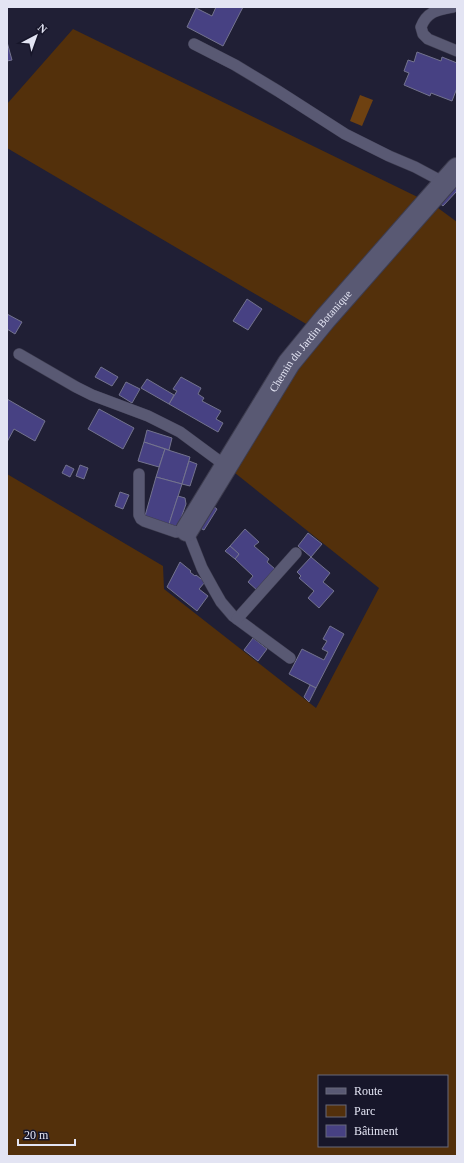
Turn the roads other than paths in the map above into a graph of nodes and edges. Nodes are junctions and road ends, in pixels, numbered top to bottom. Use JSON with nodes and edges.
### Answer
{"nodes":[{"id":1,"x":453,"y":7,"type":"edge"},
{"id":2,"x":194,"y":44,"type":"dead end"},
{"id":3,"x":457,"y":51,"type":"edge"},
{"id":4,"x":451,"y":176,"type":"edge"},
{"id":5,"x":19,"y":354,"type":"dead end"},
{"id":6,"x":226,"y":466,"type":"junction"},
{"id":7,"x":139,"y":474,"type":"dead end"},
{"id":8,"x":187,"y":530,"type":"junction"},
{"id":9,"x":296,"y":553,"type":"dead end"},
{"id":10,"x":237,"y":619,"type":"junction"},
{"id":11,"x":290,"y":658,"type":"dead end"}],
"edges":[{"from":1,"to":3,"type":"lane"},
{"from":2,"to":4,"type":"lane"},
{"from":4,"to":6,"type":"street","name":"Chemin du Jardin Botanique"},
{"from":5,"to":6,"type":"lane"},
{"from":6,"to":8,"type":"street","name":"Chemin du Jardin Botanique"},
{"from":7,"to":8,"type":"lane"},
{"from":8,"to":10,"type":"lane"},
{"from":9,"to":10,"type":"lane"},
{"from":10,"to":11,"type":"lane"}]}
